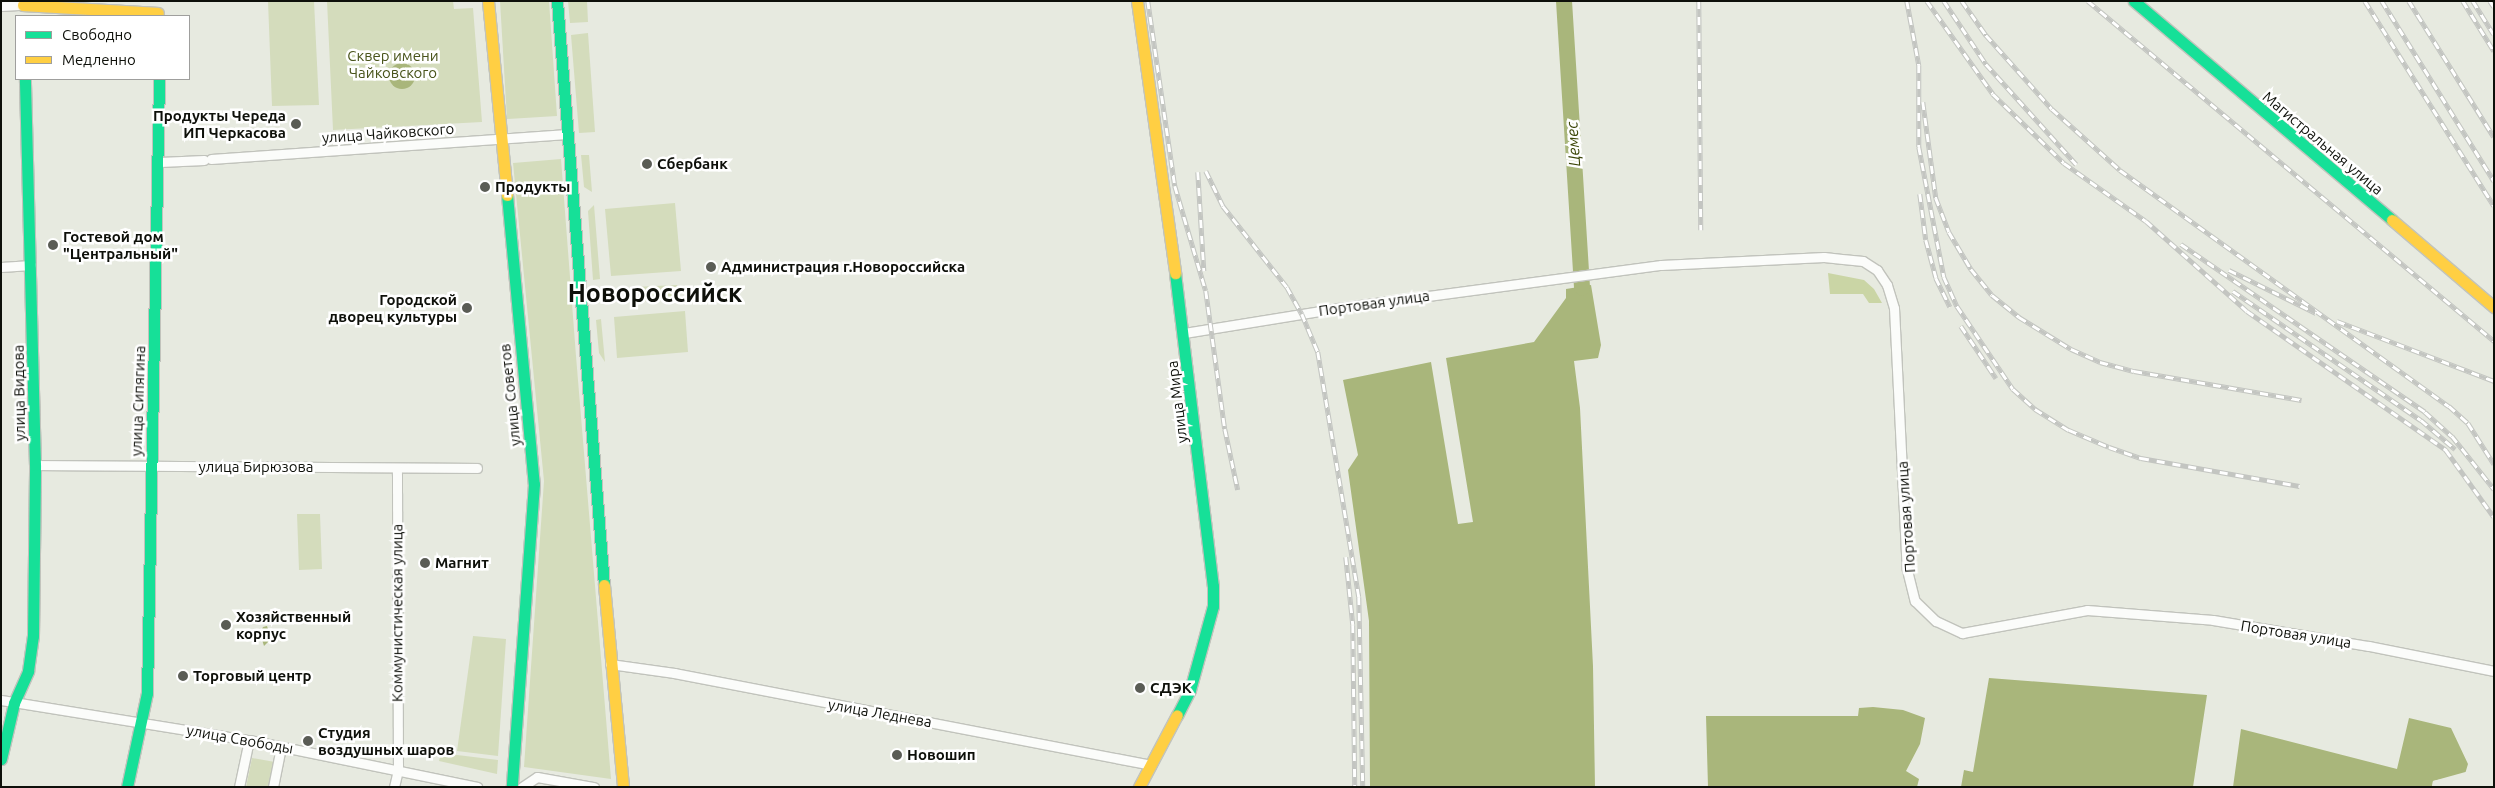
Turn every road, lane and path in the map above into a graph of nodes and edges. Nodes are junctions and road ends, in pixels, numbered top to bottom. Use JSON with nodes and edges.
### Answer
{"nodes":[{"id":1,"x":156,"y":1,"type":"edge"},
{"id":2,"x":488,"y":1,"type":"edge"},
{"id":3,"x":557,"y":1,"type":"edge"},
{"id":4,"x":1136,"y":1,"type":"edge"},
{"id":5,"x":2134,"y":1,"type":"edge"},
{"id":6,"x":1,"y":6,"type":"edge"},
{"id":7,"x":23,"y":8,"type":"edge"},
{"id":8,"x":158,"y":15,"type":"edge"},
{"id":9,"x":25,"y":80,"type":"edge"},
{"id":10,"x":159,"y":80,"type":"edge"},
{"id":11,"x":567,"y":134,"type":"junction"},
{"id":12,"x":500,"y":140,"type":"junction"},
{"id":13,"x":160,"y":162,"type":"junction"},
{"id":14,"x":31,"y":265,"type":"junction"},
{"id":15,"x":1,"y":267,"type":"edge"},
{"id":16,"x":2494,"y":306,"type":"edge"},
{"id":17,"x":1184,"y":333,"type":"junction"},
{"id":18,"x":35,"y":465,"type":"junction"},
{"id":19,"x":151,"y":467,"type":"junction"},
{"id":20,"x":397,"y":468,"type":"junction"},
{"id":21,"x":477,"y":468,"type":"dead end"},
{"id":22,"x":610,"y":664,"type":"junction"},
{"id":23,"x":2494,"y":672,"type":"edge"},
{"id":24,"x":1,"y":700,"type":"edge"},
{"id":25,"x":14,"y":703,"type":"junction"},
{"id":26,"x":143,"y":723,"type":"junction"},
{"id":27,"x":249,"y":740,"type":"junction"},
{"id":28,"x":281,"y":747,"type":"junction"},
{"id":29,"x":1,"y":759,"type":"edge"},
{"id":30,"x":1151,"y":765,"type":"junction"},
{"id":31,"x":398,"y":770,"type":"junction"},
{"id":32,"x":127,"y":787,"type":"edge"},
{"id":33,"x":239,"y":787,"type":"edge"},
{"id":34,"x":273,"y":787,"type":"edge"},
{"id":35,"x":394,"y":787,"type":"edge"},
{"id":36,"x":477,"y":787,"type":"edge"},
{"id":37,"x":512,"y":787,"type":"edge"},
{"id":38,"x":522,"y":787,"type":"edge"},
{"id":39,"x":594,"y":787,"type":"edge"},
{"id":40,"x":623,"y":787,"type":"edge"},
{"id":41,"x":1140,"y":787,"type":"edge"}],
"edges":[{"from":1,"to":8,"type":"main road"},
{"from":2,"to":12,"type":"main road","name":"улица Советов"},
{"from":3,"to":11,"type":"main road"},
{"from":4,"to":17,"type":"main road","name":"улица Мира"},
{"from":5,"to":16,"type":"main road","name":"Магистральная улица"},
{"from":6,"to":7,"type":"street"},
{"from":7,"to":8,"type":"main road"},
{"from":9,"to":14,"type":"main road","name":"улица Видова"},
{"from":10,"to":13,"type":"main road","name":"улица Сипягина"},
{"from":11,"to":12,"type":"street","name":"улица Чайковского"},
{"from":11,"to":22,"type":"main road"},
{"from":12,"to":13,"type":"street","name":"улица Чайковского"},
{"from":12,"to":37,"type":"main road","name":"улица Советов"},
{"from":13,"to":19,"type":"main road","name":"улица Сипягина"},
{"from":14,"to":15,"type":"street"},
{"from":14,"to":18,"type":"main road","name":"улица Видова"},
{"from":17,"to":23,"type":"street","name":"Портовая улица"},
{"from":17,"to":30,"type":"main road","name":"улица Мира"},
{"from":18,"to":19,"type":"street","name":"улица Бирюзова"},
{"from":18,"to":25,"type":"main road","name":"улица Видова"},
{"from":19,"to":20,"type":"street","name":"улица Бирюзова"},
{"from":19,"to":26,"type":"main road","name":"улица Сипягина"},
{"from":20,"to":21,"type":"street","name":"улица Бирюзова"},
{"from":20,"to":31,"type":"street","name":"Коммунистическая улица"},
{"from":22,"to":30,"type":"street","name":"улица Леднева"},
{"from":22,"to":40,"type":"main road"},
{"from":24,"to":25,"type":"street","name":"улица Свободы"},
{"from":25,"to":26,"type":"street","name":"улица Свободы"},
{"from":25,"to":29,"type":"main road","name":"улица Видова"},
{"from":26,"to":27,"type":"street","name":"улица Свободы"},
{"from":26,"to":32,"type":"main road","name":"улица Сипягина"},
{"from":27,"to":28,"type":"street","name":"улица Свободы"},
{"from":27,"to":33,"type":"street"},
{"from":28,"to":31,"type":"street","name":"улица Свободы"},
{"from":28,"to":34,"type":"street"},
{"from":30,"to":41,"type":"main road","name":"улица Мира"},
{"from":31,"to":35,"type":"street","name":"Коммунистическая улица"},
{"from":31,"to":36,"type":"street","name":"улица Свободы"},
{"from":38,"to":39,"type":"street"}]}
